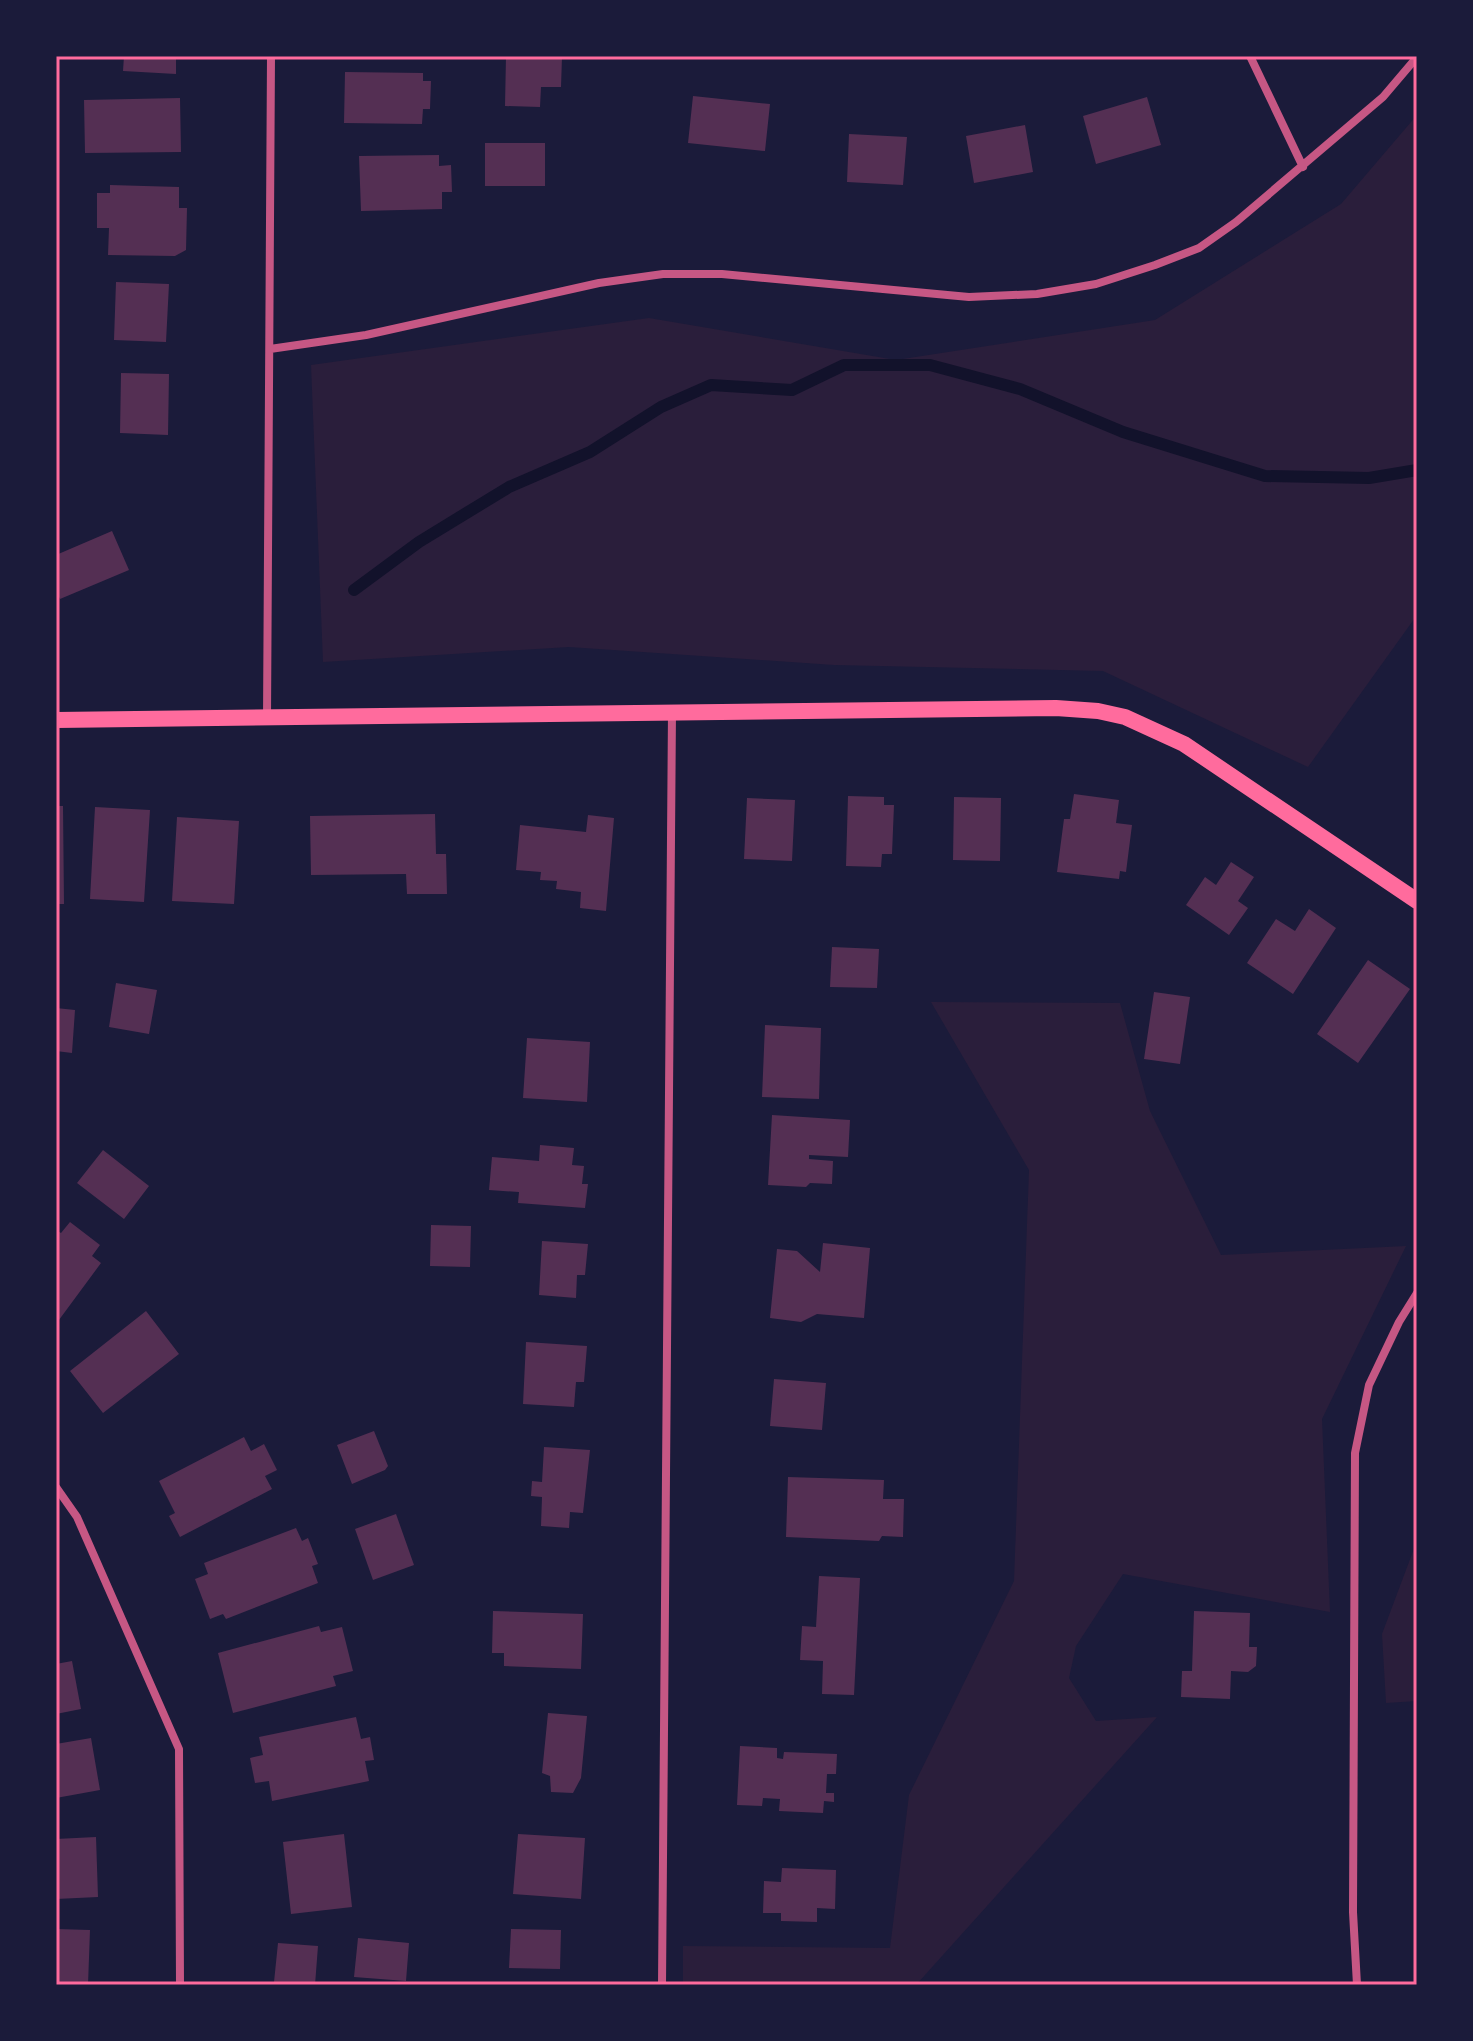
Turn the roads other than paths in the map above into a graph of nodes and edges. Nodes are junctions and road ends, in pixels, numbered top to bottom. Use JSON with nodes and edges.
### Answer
{"nodes":[{"id":1,"x":271,"y":56,"type":"edge"},
{"id":2,"x":1250,"y":56,"type":"edge"},
{"id":3,"x":1417,"y":57,"type":"edge"},
{"id":4,"x":1303,"y":167,"type":"junction"},
{"id":5,"x":270,"y":349,"type":"junction"},
{"id":6,"x":672,"y":710,"type":"junction"},
{"id":7,"x":267,"y":718,"type":"junction"},
{"id":8,"x":56,"y":720,"type":"edge"},
{"id":9,"x":1417,"y":901,"type":"edge"},
{"id":10,"x":1417,"y":1293,"type":"edge"},
{"id":11,"x":56,"y":1487,"type":"edge"},
{"id":12,"x":180,"y":1985,"type":"edge"},
{"id":13,"x":662,"y":1985,"type":"edge"},
{"id":14,"x":1357,"y":1985,"type":"edge"}],
"edges":[{"from":1,"to":5,"type":"street"},
{"from":2,"to":4,"type":"street"},
{"from":3,"to":4,"type":"street"},
{"from":4,"to":5,"type":"street"},
{"from":5,"to":7,"type":"street"},
{"from":6,"to":7,"type":"main road"},
{"from":6,"to":9,"type":"main road"},
{"from":6,"to":13,"type":"street"},
{"from":7,"to":8,"type":"main road"},
{"from":10,"to":14,"type":"street"},
{"from":11,"to":12,"type":"street"}]}
